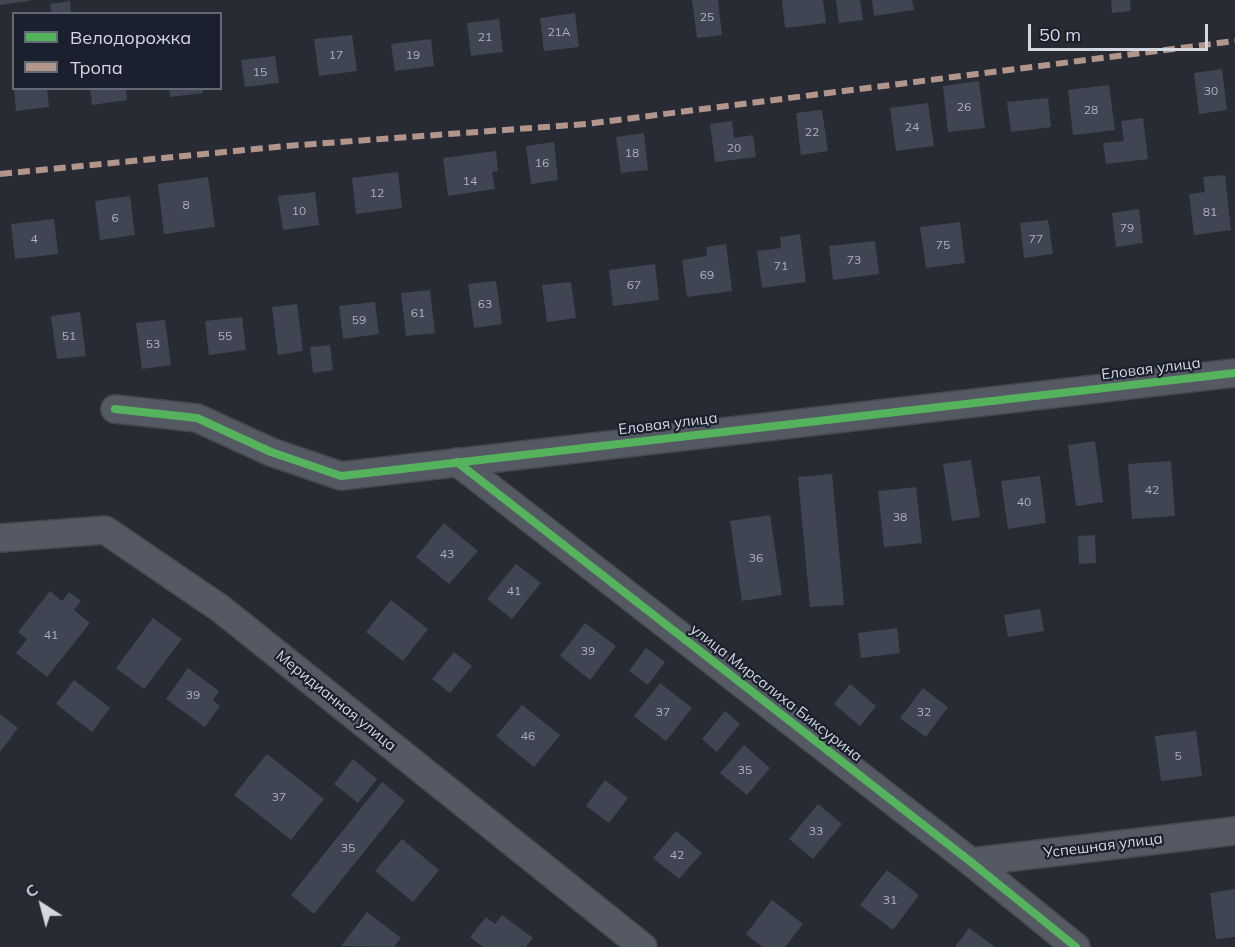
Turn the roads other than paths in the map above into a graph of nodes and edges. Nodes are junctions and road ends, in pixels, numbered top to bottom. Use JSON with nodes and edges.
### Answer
{"nodes":[{"id":1,"x":1235,"y":373,"type":"edge"},
{"id":2,"x":115,"y":409,"type":"dead end"},
{"id":3,"x":457,"y":462,"type":"junction"},
{"id":4,"x":0,"y":538,"type":"edge"},
{"id":5,"x":1235,"y":831,"type":"edge"},
{"id":6,"x":971,"y":862,"type":"junction"},
{"id":7,"x":643,"y":947,"type":"edge"},
{"id":8,"x":1076,"y":947,"type":"edge"}],
"edges":[{"from":1,"to":3,"type":"street","name":"Еловая улица"},
{"from":2,"to":3,"type":"street","name":"Еловая улица"},
{"from":3,"to":6,"type":"street","name":"улица Мирсалиха Биксурина"},
{"from":4,"to":7,"type":"street","name":"Меридианная улица"},
{"from":5,"to":6,"type":"street","name":"Успешная улица"},
{"from":6,"to":8,"type":"street","name":"улица Мирсалиха Биксурина"}]}
